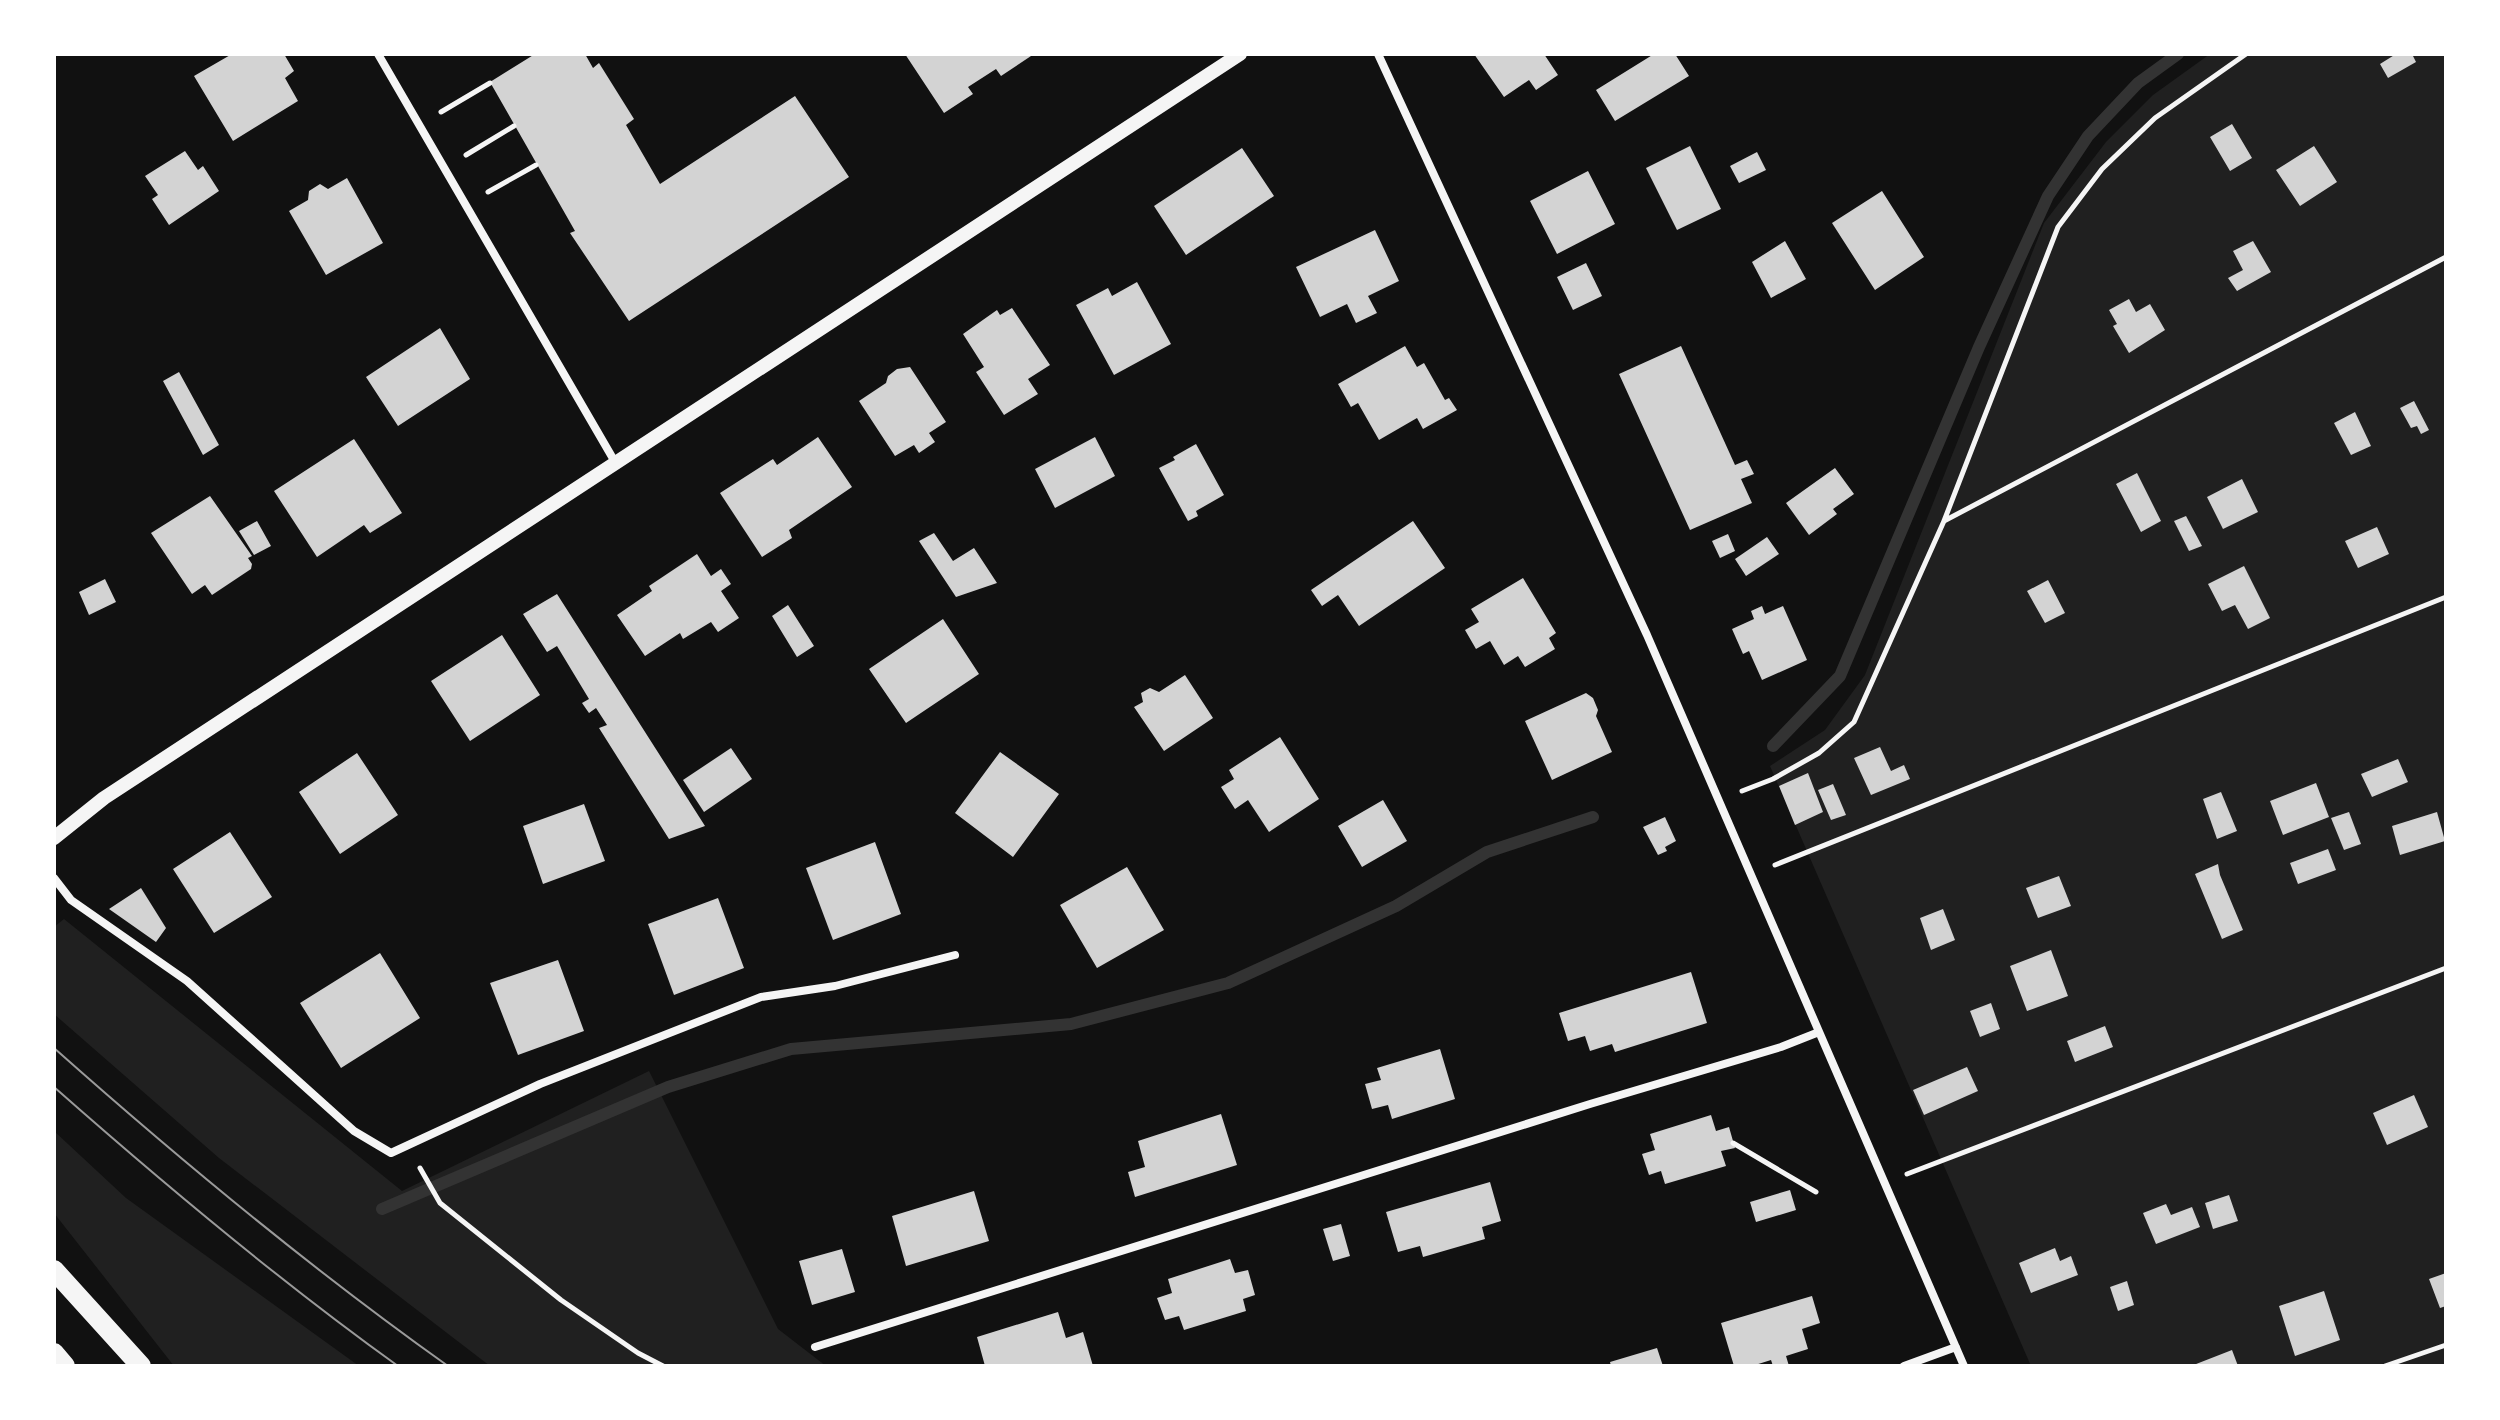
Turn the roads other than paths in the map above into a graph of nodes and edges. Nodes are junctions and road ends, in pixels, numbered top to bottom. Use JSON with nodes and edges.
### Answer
{"nodes":[{"id":1,"x":378,"y":54,"type":"edge"},
{"id":2,"x":1240,"y":54,"type":"edge"},
{"id":3,"x":1378,"y":54,"type":"edge"},
{"id":4,"x":615,"y":462,"type":"junction"},
{"id":5,"x":54,"y":838,"type":"edge"},
{"id":6,"x":54,"y":878,"type":"edge"},
{"id":7,"x":955,"y":955,"type":"dead end"},
{"id":8,"x":1819,"y":1032,"type":"junction"},
{"id":9,"x":54,"y":1270,"type":"edge"},
{"id":10,"x":815,"y":1347,"type":"dead end"},
{"id":11,"x":1956,"y":1347,"type":"junction"},
{"id":12,"x":54,"y":1353,"type":"edge"},
{"id":13,"x":65,"y":1366,"type":"edge"},
{"id":14,"x":141,"y":1366,"type":"edge"},
{"id":15,"x":1904,"y":1366,"type":"edge"},
{"id":16,"x":1964,"y":1366,"type":"edge"}],
"edges":[{"from":1,"to":4,"type":"street"},
{"from":2,"to":4,"type":"street"},
{"from":3,"to":8,"type":"street"},
{"from":4,"to":5,"type":"street"},
{"from":6,"to":7,"type":"street"},
{"from":8,"to":10,"type":"street"},
{"from":8,"to":11,"type":"street"},
{"from":9,"to":14,"type":"main road"},
{"from":11,"to":15,"type":"street"},
{"from":11,"to":16,"type":"street"},
{"from":12,"to":13,"type":"main road"}]}
